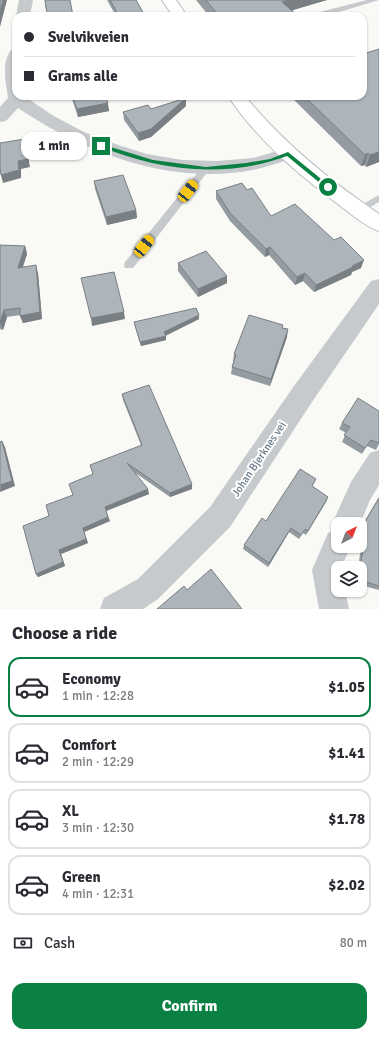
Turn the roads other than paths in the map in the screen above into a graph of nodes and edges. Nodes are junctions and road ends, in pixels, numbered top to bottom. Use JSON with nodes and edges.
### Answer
{"nodes":[{"id":1,"x":26,"y":0,"type":"edge"},
{"id":2,"x":169,"y":0,"type":"edge"},
{"id":3,"x":375,"y":0,"type":"edge"},
{"id":4,"x":24,"y":12,"type":"edge"},
{"id":5,"x":177,"y":12,"type":"edge"},
{"id":6,"x":330,"y":12,"type":"edge"},
{"id":7,"x":15,"y":100,"type":"edge"},
{"id":8,"x":17,"y":100,"type":"edge"},
{"id":9,"x":239,"y":100,"type":"edge"},
{"id":10,"x":0,"y":117,"type":"edge"},
{"id":11,"x":288,"y":154,"type":"junction"},
{"id":12,"x":206,"y":168,"type":"junction"},
{"id":13,"x":379,"y":198,"type":"edge"},
{"id":14,"x":359,"y":210,"type":"junction"},
{"id":15,"x":379,"y":224,"type":"edge"},
{"id":16,"x":129,"y":265,"type":"dead end"},
{"id":17,"x":379,"y":287,"type":"edge"},
{"id":18,"x":379,"y":462,"type":"edge"},
{"id":19,"x":349,"y":517,"type":"edge"},
{"id":20,"x":334,"y":553,"type":"edge"},
{"id":21,"x":115,"y":609,"type":"edge"},
{"id":22,"x":334,"y":609,"type":"edge"}],
"edges":[{"from":1,"to":4,"type":"street"},
{"from":2,"to":5,"type":"main road"},
{"from":3,"to":6,"type":"lane"},
{"from":7,"to":10,"type":"street"},
{"from":8,"to":12,"type":"street"},
{"from":9,"to":11,"type":"main road"},
{"from":11,"to":12,"type":"street"},
{"from":11,"to":14,"type":"main road"},
{"from":12,"to":16,"type":"lane"},
{"from":13,"to":14,"type":"lane"},
{"from":14,"to":15,"type":"main road"},
{"from":17,"to":21,"type":"street","name":"Johan Bjerknes vei"},
{"from":18,"to":19,"type":"street"},
{"from":20,"to":22,"type":"street"}]}
